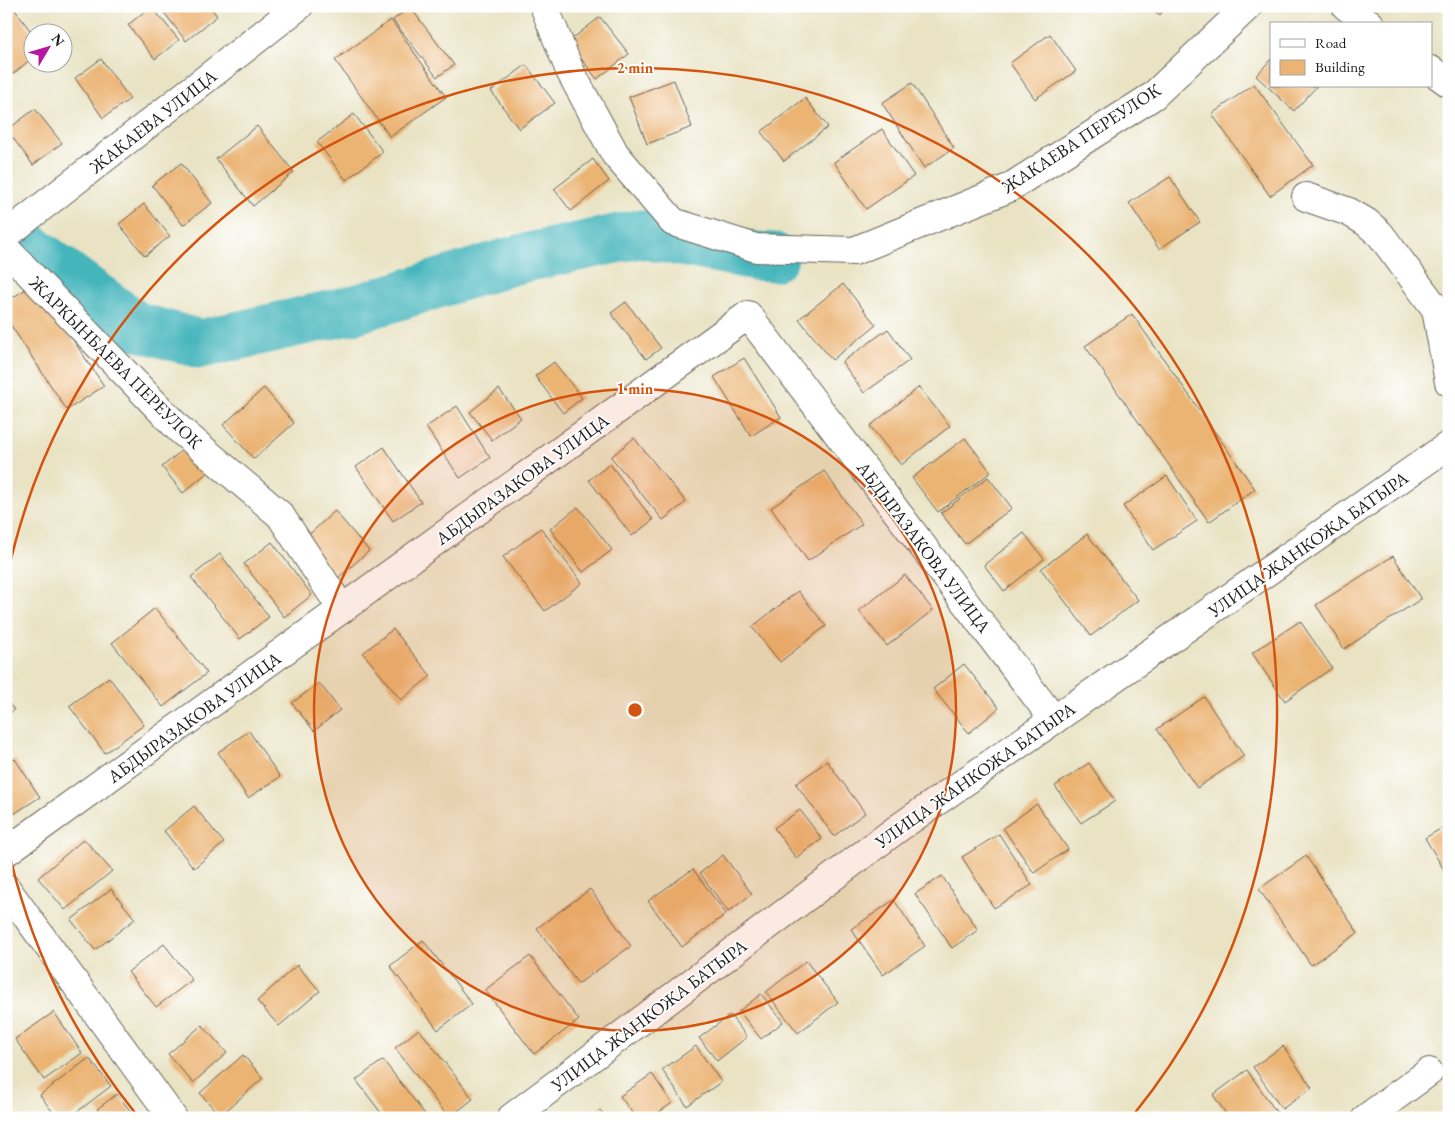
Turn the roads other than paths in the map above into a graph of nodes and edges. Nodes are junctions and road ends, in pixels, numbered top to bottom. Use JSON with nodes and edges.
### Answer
{"nodes":[{"id":1,"x":299,"y":6,"type":"edge"},
{"id":2,"x":544,"y":6,"type":"edge"},
{"id":3,"x":1248,"y":6,"type":"edge"},
{"id":4,"x":1346,"y":6,"type":"edge"},
{"id":5,"x":1367,"y":22,"type":"edge"},
{"id":6,"x":1432,"y":71,"type":"edge"},
{"id":7,"x":1449,"y":83,"type":"edge"},
{"id":8,"x":1306,"y":197,"type":"dead end"},
{"id":9,"x":6,"y":235,"type":"edge"},
{"id":10,"x":6,"y":249,"type":"edge"},
{"id":11,"x":1449,"y":382,"type":"edge"},
{"id":12,"x":1449,"y":445,"type":"edge"},
{"id":13,"x":342,"y":609,"type":"junction"},
{"id":14,"x":1054,"y":720,"type":"junction"},
{"id":15,"x":6,"y":852,"type":"edge"},
{"id":16,"x":6,"y":888,"type":"edge"},
{"id":17,"x":1429,"y":1072,"type":"dead end"},
{"id":18,"x":173,"y":1118,"type":"edge"},
{"id":19,"x":511,"y":1118,"type":"edge"},
{"id":20,"x":1366,"y":1118,"type":"edge"}],
"edges":[{"from":1,"to":9,"type":"street","name":"ЖАКАЕВА УЛИЦА"},
{"from":2,"to":3,"type":"street","name":"ЖАКАЕВА ПЕРЕУЛОК"},
{"from":4,"to":5,"type":"street"},
{"from":6,"to":7,"type":"street"},
{"from":8,"to":11,"type":"street"},
{"from":10,"to":13,"type":"street","name":"ЖАРКЫНБАЕВА ПЕРЕУЛОК"},
{"from":12,"to":14,"type":"street","name":"УЛИЦА ЖАНКОЖА БАТЫРА"},
{"from":13,"to":14,"type":"street","name":"АБДЫРАЗАКОВА УЛИЦА"},
{"from":13,"to":15,"type":"street","name":"АБДЫРАЗАКОВА УЛИЦА"},
{"from":14,"to":19,"type":"street","name":"УЛИЦА ЖАНКОЖА БАТЫРА"},
{"from":16,"to":18,"type":"street"},
{"from":17,"to":20,"type":"street"}]}
